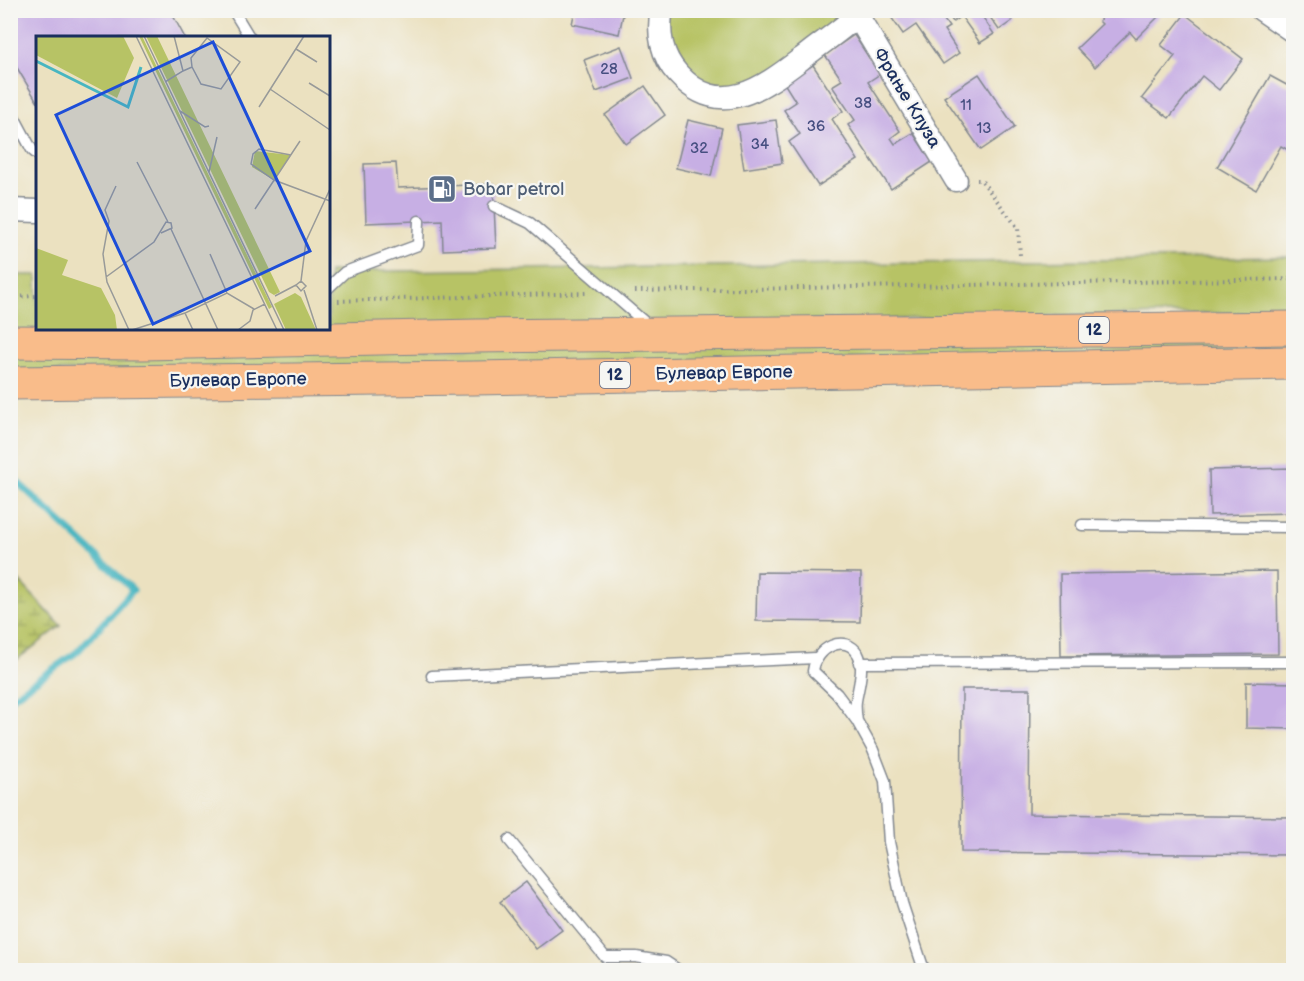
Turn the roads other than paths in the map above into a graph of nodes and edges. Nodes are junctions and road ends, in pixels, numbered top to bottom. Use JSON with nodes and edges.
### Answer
{"nodes":[{"id":1,"x":233,"y":10,"type":"edge"},
{"id":2,"x":662,"y":10,"type":"edge"},
{"id":3,"x":1262,"y":10,"type":"edge"},
{"id":4,"x":858,"y":12,"type":"edge"},
{"id":5,"x":1293,"y":32,"type":"edge"},
{"id":6,"x":249,"y":36,"type":"edge"},
{"id":7,"x":10,"y":109,"type":"edge"},
{"id":8,"x":36,"y":153,"type":"edge"},
{"id":9,"x":956,"y":180,"type":"road end"},
{"id":10,"x":494,"y":206,"type":"dead end"},
{"id":11,"x":10,"y":210,"type":"edge"},
{"id":12,"x":36,"y":211,"type":"edge"},
{"id":13,"x":419,"y":221,"type":"dead end"},
{"id":14,"x":330,"y":286,"type":"edge"},
{"id":15,"x":1293,"y":328,"type":"edge"},
{"id":16,"x":281,"y":330,"type":"edge"},
{"id":17,"x":658,"y":334,"type":"junction"},
{"id":18,"x":88,"y":335,"type":"edge"},
{"id":19,"x":254,"y":340,"type":"junction"},
{"id":20,"x":10,"y":342,"type":"edge"},
{"id":21,"x":1293,"y":363,"type":"edge"},
{"id":22,"x":10,"y":383,"type":"edge"},
{"id":23,"x":1082,"y":525,"type":"dead end"},
{"id":24,"x":1293,"y":527,"type":"edge"},
{"id":25,"x":816,"y":658,"type":"junction"},
{"id":26,"x":1293,"y":662,"type":"edge"},
{"id":27,"x":859,"y":663,"type":"junction"},
{"id":28,"x":432,"y":676,"type":"dead end"},
{"id":29,"x":857,"y":721,"type":"junction"},
{"id":30,"x":508,"y":840,"type":"dead end"},
{"id":31,"x":1293,"y":965,"type":"edge"},
{"id":32,"x":678,"y":970,"type":"edge"},
{"id":33,"x":924,"y":970,"type":"edge"},
{"id":34,"x":1292,"y":970,"type":"edge"}],
"edges":[{"from":1,"to":6,"type":"lane"},
{"from":2,"to":4,"type":"street","name":"Фрање Клуза"},
{"from":3,"to":5,"type":"street"},
{"from":4,"to":9,"type":"street","name":"Фрање Клуза"},
{"from":7,"to":8,"type":"lane"},
{"from":10,"to":17,"type":"lane"},
{"from":11,"to":12,"type":"street"},
{"from":13,"to":14,"type":"lane"},
{"from":15,"to":17,"type":"main road","number":"12"},
{"from":16,"to":19,"type":"lane"},
{"from":17,"to":19,"type":"main road","number":"12"},
{"from":18,"to":19,"type":"main road","number":"12"},
{"from":18,"to":20,"type":"main road","number":"12"},
{"from":21,"to":22,"type":"main road","name":"Булевар Европе","number":"12"},
{"from":23,"to":24,"type":"lane"},
{"from":25,"to":27,"type":"lane"},
{"from":25,"to":28,"type":"lane"},
{"from":25,"to":29,"type":"lane"},
{"from":26,"to":27,"type":"lane"},
{"from":27,"to":29,"type":"lane"},
{"from":29,"to":33,"type":"lane"},
{"from":30,"to":32,"type":"lane"},
{"from":31,"to":34,"type":"lane"}]}
